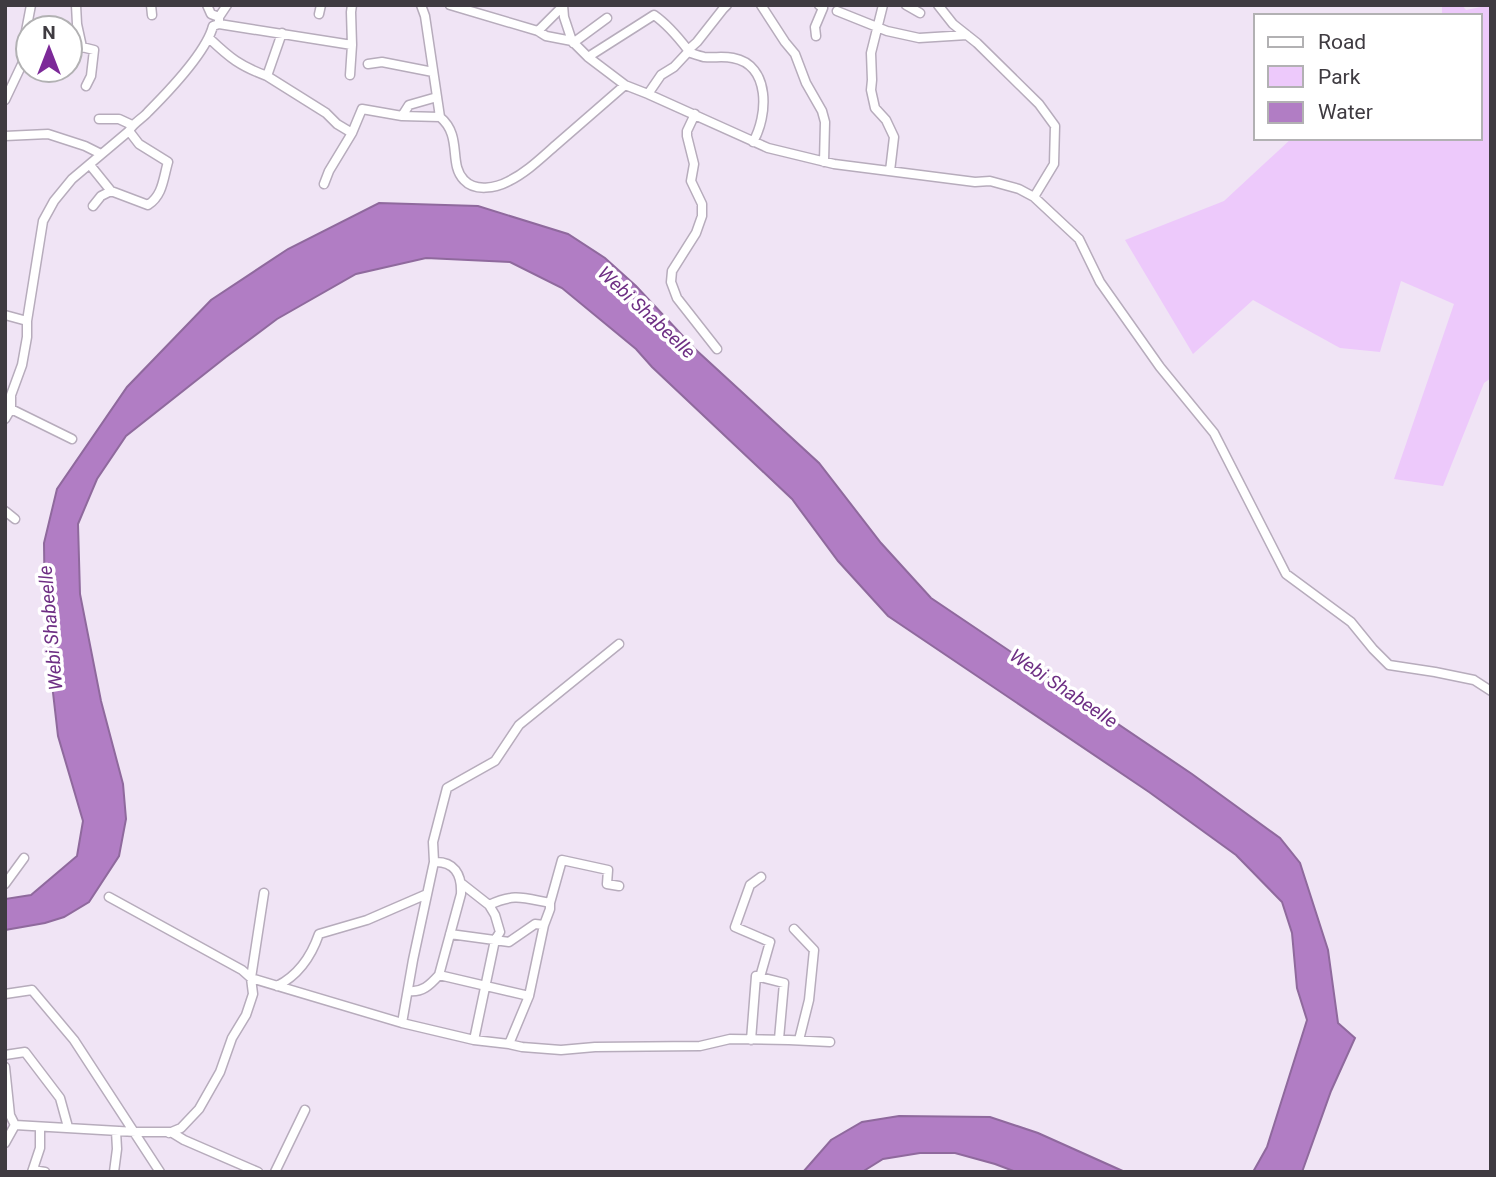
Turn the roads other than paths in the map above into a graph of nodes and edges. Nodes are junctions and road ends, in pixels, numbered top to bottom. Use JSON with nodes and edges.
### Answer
{"nodes":[{"id":1,"x":31,"y":5,"type":"edge"},
{"id":2,"x":207,"y":5,"type":"edge"},
{"id":3,"x":226,"y":5,"type":"edge"},
{"id":4,"x":352,"y":5,"type":"edge"},
{"id":5,"x":421,"y":5,"type":"edge"},
{"id":6,"x":450,"y":5,"type":"edge"},
{"id":7,"x":761,"y":5,"type":"edge"},
{"id":8,"x":883,"y":5,"type":"edge"},
{"id":9,"x":906,"y":5,"type":"edge"},
{"id":10,"x":938,"y":5,"type":"edge"},
{"id":11,"x":560,"y":6,"type":"edge"},
{"id":12,"x":723,"y":6,"type":"edge"},
{"id":13,"x":821,"y":7,"type":"edge"},
{"id":14,"x":840,"y":8,"type":"edge"},
{"id":15,"x":920,"y":13,"type":"dead end"},
{"id":16,"x":607,"y":18,"type":"dead end"},
{"id":17,"x":219,"y":21,"type":"junction"},
{"id":18,"x":877,"y":26,"type":"junction"},
{"id":19,"x":538,"y":31,"type":"junction"},
{"id":20,"x":282,"y":33,"type":"junction"},
{"id":21,"x":683,"y":35,"type":"dead end"},
{"id":22,"x":967,"y":35,"type":"junction"},
{"id":23,"x":816,"y":36,"type":"dead end"},
{"id":24,"x":210,"y":39,"type":"junction"},
{"id":25,"x":572,"y":42,"type":"junction"},
{"id":26,"x":352,"y":44,"type":"junction"},
{"id":27,"x":84,"y":48,"type":"edge"},
{"id":28,"x":688,"y":51,"type":"junction"},
{"id":29,"x":587,"y":57,"type":"junction"},
{"id":30,"x":368,"y":64,"type":"dead end"},
{"id":31,"x":433,"y":72,"type":"junction"},
{"id":32,"x":350,"y":75,"type":"dead end"},
{"id":33,"x":267,"y":76,"type":"junction"},
{"id":34,"x":625,"y":85,"type":"junction"},
{"id":35,"x":86,"y":86,"type":"dead end"},
{"id":36,"x":648,"y":94,"type":"junction"},
{"id":37,"x":437,"y":97,"type":"junction"},
{"id":38,"x":5,"y":100,"type":"edge"},
{"id":39,"x":695,"y":114,"type":"junction"},
{"id":40,"x":402,"y":116,"type":"junction"},
{"id":41,"x":440,"y":117,"type":"junction"},
{"id":42,"x":99,"y":119,"type":"dead end"},
{"id":43,"x":130,"y":128,"type":"junction"},
{"id":44,"x":352,"y":133,"type":"junction"},
{"id":45,"x":5,"y":136,"type":"edge"},
{"id":46,"x":753,"y":142,"type":"junction"},
{"id":47,"x":101,"y":154,"type":"junction"},
{"id":48,"x":824,"y":162,"type":"junction"},
{"id":49,"x":90,"y":165,"type":"junction"},
{"id":50,"x":890,"y":171,"type":"junction"},
{"id":51,"x":324,"y":184,"type":"dead end"},
{"id":52,"x":111,"y":191,"type":"junction"},
{"id":53,"x":1034,"y":197,"type":"junction"},
{"id":54,"x":93,"y":206,"type":"dead end"},
{"id":55,"x":5,"y":316,"type":"edge"},
{"id":56,"x":27,"y":321,"type":"junction"},
{"id":57,"x":717,"y":349,"type":"dead end"},
{"id":58,"x":8,"y":394,"type":"edge"},
{"id":59,"x":11,"y":409,"type":"junction"},
{"id":60,"x":5,"y":419,"type":"edge"},
{"id":61,"x":72,"y":439,"type":"dead end"},
{"id":62,"x":5,"y":511,"type":"edge"},
{"id":63,"x":15,"y":519,"type":"dead end"},
{"id":64,"x":619,"y":644,"type":"dead end"},
{"id":65,"x":1491,"y":691,"type":"edge"},
{"id":66,"x":24,"y":858,"type":"dead end"},
{"id":67,"x":434,"y":862,"type":"junction"},
{"id":68,"x":761,"y":877,"type":"dead end"},
{"id":69,"x":461,"y":883,"type":"junction"},
{"id":70,"x":5,"y":884,"type":"edge"},
{"id":71,"x":619,"y":886,"type":"dead end"},
{"id":72,"x":264,"y":893,"type":"dead end"},
{"id":73,"x":427,"y":894,"type":"junction"},
{"id":74,"x":109,"y":897,"type":"dead end"},
{"id":75,"x":550,"y":903,"type":"junction"},
{"id":76,"x":489,"y":905,"type":"junction"},
{"id":77,"x":544,"y":925,"type":"junction"},
{"id":78,"x":794,"y":929,"type":"dead end"},
{"id":79,"x":450,"y":934,"type":"junction"},
{"id":80,"x":495,"y":940,"type":"junction"},
{"id":81,"x":439,"y":975,"type":"junction"},
{"id":82,"x":760,"y":977,"type":"junction"},
{"id":83,"x":251,"y":978,"type":"junction"},
{"id":84,"x":485,"y":985,"type":"junction"},
{"id":85,"x":277,"y":986,"type":"junction"},
{"id":86,"x":408,"y":991,"type":"junction"},
{"id":87,"x":5,"y":994,"type":"edge"},
{"id":88,"x":529,"y":996,"type":"junction"},
{"id":89,"x":402,"y":1023,"type":"junction"},
{"id":90,"x":779,"y":1039,"type":"junction"},
{"id":91,"x":474,"y":1040,"type":"junction"},
{"id":92,"x":751,"y":1040,"type":"junction"},
{"id":93,"x":799,"y":1040,"type":"junction"},
{"id":94,"x":830,"y":1042,"type":"dead end"},
{"id":95,"x":509,"y":1044,"type":"junction"},
{"id":96,"x":5,"y":1055,"type":"edge"},
{"id":97,"x":5,"y":1067,"type":"edge"},
{"id":98,"x":305,"y":1110,"type":"dead end"},
{"id":99,"x":8,"y":1115,"type":"edge"},
{"id":100,"x":15,"y":1125,"type":"junction"},
{"id":101,"x":40,"y":1126,"type":"junction"},
{"id":102,"x":68,"y":1127,"type":"junction"},
{"id":103,"x":116,"y":1131,"type":"junction"},
{"id":104,"x":136,"y":1132,"type":"junction"},
{"id":105,"x":169,"y":1133,"type":"junction"},
{"id":106,"x":5,"y":1143,"type":"edge"},
{"id":107,"x":32,"y":1171,"type":"edge"},
{"id":108,"x":254,"y":1171,"type":"edge"},
{"id":109,"x":45,"y":1172,"type":"edge"},
{"id":110,"x":114,"y":1172,"type":"edge"},
{"id":111,"x":160,"y":1172,"type":"edge"},
{"id":112,"x":275,"y":1172,"type":"edge"}],
"edges":[{"from":1,"to":38,"type":"street"},
{"from":2,"to":17,"type":"street"},
{"from":3,"to":17,"type":"street"},
{"from":4,"to":26,"type":"street"},
{"from":5,"to":31,"type":"street"},
{"from":6,"to":19,"type":"street"},
{"from":7,"to":48,"type":"street"},
{"from":8,"to":18,"type":"street"},
{"from":9,"to":15,"type":"street"},
{"from":10,"to":22,"type":"street"},
{"from":11,"to":19,"type":"street"},
{"from":11,"to":25,"type":"street"},
{"from":12,"to":28,"type":"street"},
{"from":13,"to":14,"type":"street"},
{"from":13,"to":23,"type":"street"},
{"from":14,"to":18,"type":"street"},
{"from":16,"to":25,"type":"street"},
{"from":17,"to":20,"type":"street"},
{"from":17,"to":24,"type":"street"},
{"from":18,"to":22,"type":"street"},
{"from":18,"to":50,"type":"street"},
{"from":19,"to":25,"type":"street"},
{"from":20,"to":26,"type":"street"},
{"from":20,"to":33,"type":"street"},
{"from":21,"to":28,"type":"street"},
{"from":22,"to":53,"type":"street"},
{"from":24,"to":33,"type":"street"},
{"from":24,"to":43,"type":"street"},
{"from":25,"to":29,"type":"street"},
{"from":26,"to":32,"type":"street"},
{"from":27,"to":35,"type":"street"},
{"from":28,"to":29,"type":"street"},
{"from":28,"to":36,"type":"street"},
{"from":28,"to":46,"type":"street"},
{"from":29,"to":34,"type":"street"},
{"from":30,"to":31,"type":"street"},
{"from":31,"to":37,"type":"street"},
{"from":33,"to":44,"type":"street"},
{"from":34,"to":36,"type":"street"},
{"from":34,"to":41,"type":"street"},
{"from":36,"to":39,"type":"street"},
{"from":37,"to":40,"type":"street"},
{"from":37,"to":41,"type":"street"},
{"from":39,"to":46,"type":"street"},
{"from":39,"to":57,"type":"street"},
{"from":40,"to":41,"type":"street"},
{"from":40,"to":44,"type":"street"},
{"from":42,"to":43,"type":"street"},
{"from":43,"to":47,"type":"street"},
{"from":43,"to":52,"type":"street"},
{"from":44,"to":51,"type":"street"},
{"from":45,"to":47,"type":"street"},
{"from":46,"to":48,"type":"street"},
{"from":47,"to":49,"type":"street"},
{"from":48,"to":50,"type":"street"},
{"from":49,"to":52,"type":"street"},
{"from":49,"to":56,"type":"street"},
{"from":50,"to":53,"type":"street"},
{"from":52,"to":54,"type":"street"},
{"from":53,"to":65,"type":"street"},
{"from":55,"to":56,"type":"street"},
{"from":56,"to":58,"type":"street"},
{"from":58,"to":59,"type":"street"},
{"from":59,"to":60,"type":"street"},
{"from":59,"to":61,"type":"street"},
{"from":62,"to":63,"type":"street"},
{"from":64,"to":67,"type":"street"},
{"from":66,"to":70,"type":"street"},
{"from":67,"to":69,"type":"street"},
{"from":67,"to":73,"type":"street"},
{"from":68,"to":82,"type":"street"},
{"from":69,"to":76,"type":"street"},
{"from":69,"to":79,"type":"street"},
{"from":71,"to":75,"type":"street"},
{"from":72,"to":83,"type":"street"},
{"from":73,"to":85,"type":"street"},
{"from":73,"to":86,"type":"street"},
{"from":74,"to":83,"type":"street"},
{"from":75,"to":76,"type":"street"},
{"from":75,"to":77,"type":"street"},
{"from":76,"to":80,"type":"street"},
{"from":77,"to":80,"type":"street"},
{"from":77,"to":88,"type":"street"},
{"from":78,"to":93,"type":"street"},
{"from":79,"to":80,"type":"street"},
{"from":79,"to":81,"type":"street"},
{"from":80,"to":84,"type":"street"},
{"from":81,"to":84,"type":"street"},
{"from":81,"to":86,"type":"street"},
{"from":82,"to":90,"type":"street"},
{"from":82,"to":92,"type":"street"},
{"from":83,"to":85,"type":"street"},
{"from":83,"to":105,"type":"street"},
{"from":84,"to":88,"type":"street"},
{"from":84,"to":91,"type":"street"},
{"from":85,"to":89,"type":"street"},
{"from":86,"to":89,"type":"street"},
{"from":87,"to":104,"type":"street"},
{"from":88,"to":95,"type":"street"},
{"from":89,"to":91,"type":"street"},
{"from":90,"to":92,"type":"street"},
{"from":90,"to":93,"type":"street"},
{"from":91,"to":95,"type":"street"},
{"from":92,"to":95,"type":"street"},
{"from":93,"to":94,"type":"street"},
{"from":96,"to":102,"type":"street"},
{"from":97,"to":99,"type":"street"},
{"from":98,"to":112,"type":"street"},
{"from":99,"to":100,"type":"street"},
{"from":100,"to":101,"type":"street"},
{"from":100,"to":106,"type":"street"},
{"from":101,"to":102,"type":"street"},
{"from":101,"to":107,"type":"street"},
{"from":102,"to":103,"type":"street"},
{"from":103,"to":104,"type":"street"},
{"from":103,"to":110,"type":"street"},
{"from":104,"to":105,"type":"street"},
{"from":104,"to":111,"type":"street"},
{"from":105,"to":108,"type":"street"},
{"from":107,"to":109,"type":"street"}]}
